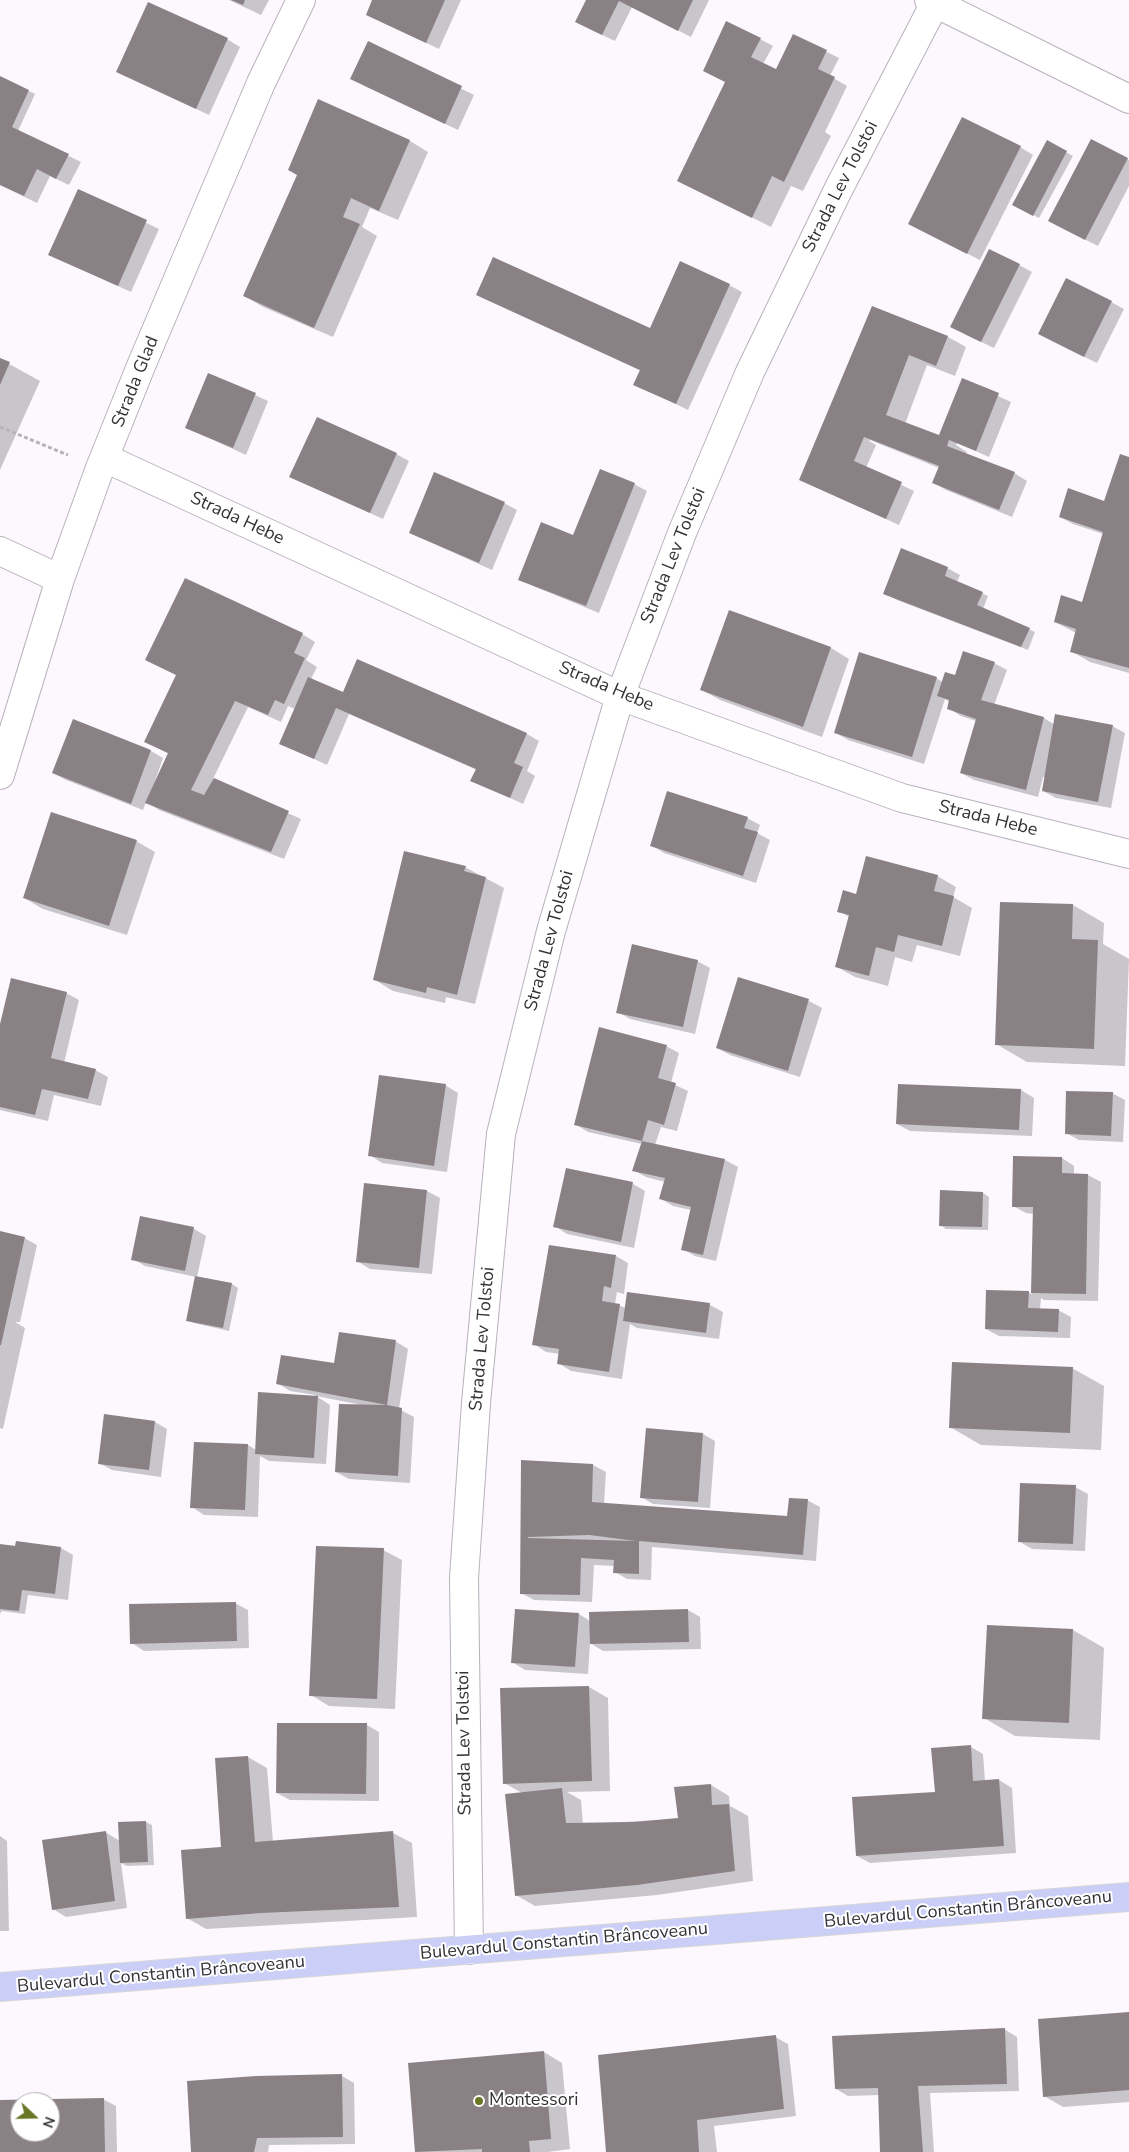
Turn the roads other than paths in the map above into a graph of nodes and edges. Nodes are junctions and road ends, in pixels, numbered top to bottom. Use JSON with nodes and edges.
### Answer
{"nodes":[{"id":1,"x":301,"y":0,"type":"edge"},
{"id":2,"x":932,"y":2,"type":"edge"},
{"id":3,"x":1129,"y":99,"type":"edge"},
{"id":4,"x":105,"y":458,"type":"junction"},
{"id":5,"x":0,"y":551,"type":"edge"},
{"id":6,"x":60,"y":579,"type":"junction"},
{"id":7,"x":620,"y":696,"type":"junction"},
{"id":8,"x":0,"y":775,"type":"edge"},
{"id":9,"x":1129,"y":854,"type":"edge"},
{"id":10,"x":1129,"y":1897,"type":"edge"},
{"id":11,"x":469,"y":1950,"type":"junction"},
{"id":12,"x":0,"y":1987,"type":"edge"}],
"edges":[{"from":1,"to":4,"type":"street","name":"Strada Glad"},
{"from":2,"to":3,"type":"street"},
{"from":2,"to":7,"type":"street","name":"Strada Lev Tolstoi"},
{"from":4,"to":6,"type":"street","name":"Strada Glad"},
{"from":4,"to":7,"type":"street","name":"Strada Hebe"},
{"from":5,"to":6,"type":"street"},
{"from":6,"to":8,"type":"street","name":"Strada Glad"},
{"from":7,"to":9,"type":"street","name":"Strada Hebe"},
{"from":7,"to":11,"type":"street","name":"Strada Lev Tolstoi"},
{"from":10,"to":11,"type":"main road","name":"Bulevardul Constantin Brâncoveanu"},
{"from":11,"to":12,"type":"main road","name":"Bulevardul Constantin Brâncoveanu"}]}
